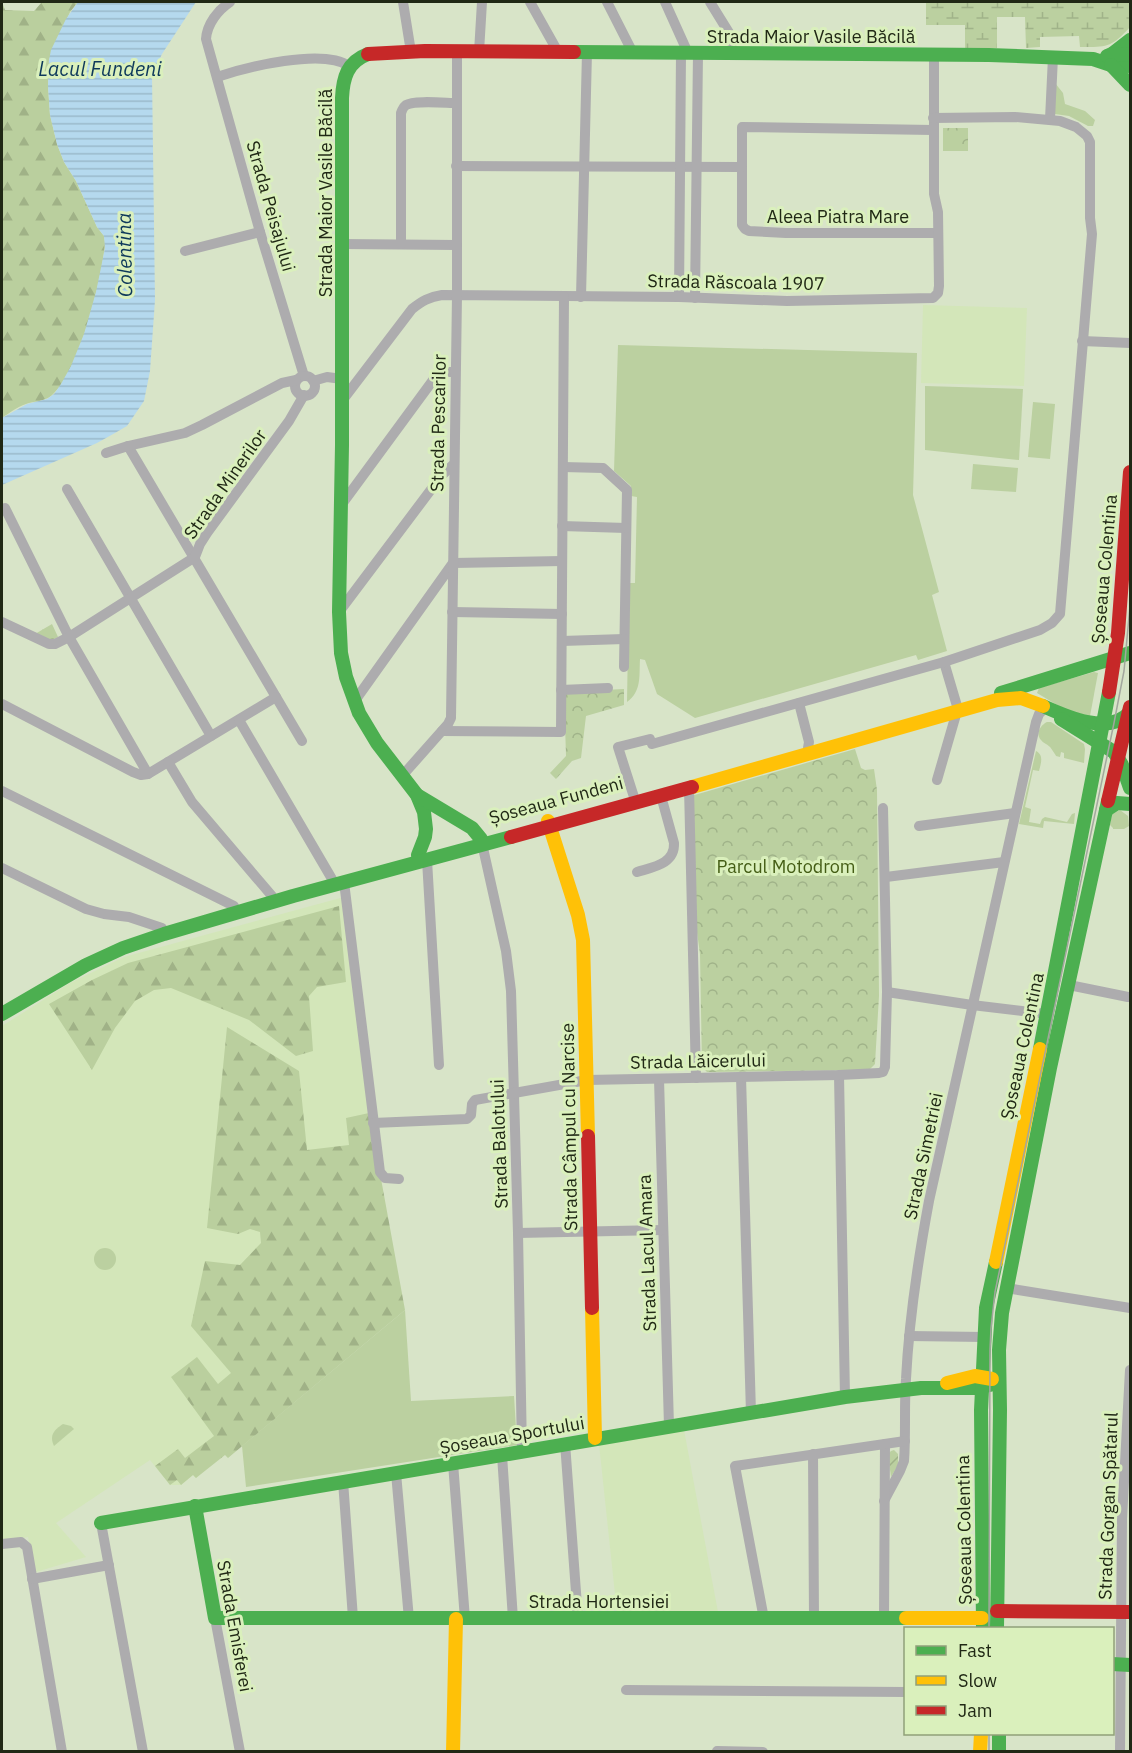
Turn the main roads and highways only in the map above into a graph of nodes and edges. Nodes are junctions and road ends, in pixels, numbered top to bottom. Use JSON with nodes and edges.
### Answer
{"nodes":[{"id":1,"x":1131,"y":40,"type":"edge"},
{"id":2,"x":1131,"y":55,"type":"edge"},
{"id":3,"x":1112,"y":60,"type":"junction"},
{"id":4,"x":1131,"y":66,"type":"edge"},
{"id":5,"x":1131,"y":85,"type":"edge"},
{"id":6,"x":1131,"y":472,"type":"edge"},
{"id":7,"x":1131,"y":653,"type":"edge"},
{"id":8,"x":1115,"y":657,"type":"junction"},
{"id":9,"x":1035,"y":683,"type":"junction"},
{"id":10,"x":1040,"y":705,"type":"junction"},
{"id":11,"x":957,"y":709,"type":"junction"},
{"id":12,"x":1130,"y":710,"type":"edge"},
{"id":13,"x":1104,"y":723,"type":"junction"},
{"id":14,"x":1100,"y":743,"type":"junction"},
{"id":15,"x":1118,"y":757,"type":"junction"},
{"id":16,"x":1131,"y":788,"type":"edge"},
{"id":17,"x":417,"y":795,"type":"junction"},
{"id":18,"x":1131,"y":804,"type":"edge"},
{"id":19,"x":1106,"y":810,"type":"junction"},
{"id":20,"x":549,"y":824,"type":"junction"},
{"id":21,"x":482,"y":842,"type":"junction"},
{"id":22,"x":422,"y":857,"type":"junction"},
{"id":23,"x":338,"y":880,"type":"junction"},
{"id":24,"x":2,"y":1006,"type":"edge"},
{"id":25,"x":2,"y":1014,"type":"edge"},
{"id":26,"x":982,"y":1382,"type":"junction"},
{"id":27,"x":1000,"y":1382,"type":"junction"},
{"id":28,"x":595,"y":1438,"type":"junction"},
{"id":29,"x":195,"y":1506,"type":"junction"},
{"id":30,"x":101,"y":1523,"type":"road end"},
{"id":31,"x":997,"y":1611,"type":"junction"},
{"id":32,"x":1126,"y":1612,"type":"edge"},
{"id":33,"x":215,"y":1617,"type":"joint"},
{"id":34,"x":460,"y":1619,"type":"junction"},
{"id":35,"x":982,"y":1623,"type":"edge"},
{"id":36,"x":997,"y":1627,"type":"edge"},
{"id":37,"x":981,"y":1735,"type":"edge"},
{"id":38,"x":999,"y":1735,"type":"edge"},
{"id":39,"x":453,"y":1752,"type":"edge"},
{"id":40,"x":980,"y":1752,"type":"edge"},
{"id":41,"x":999,"y":1752,"type":"edge"}],
"edges":[{"from":1,"to":3,"type":"main road"},
{"from":2,"to":3,"type":"main road","name":"Strada Maior Vasile Băcilă"},
{"from":3,"to":4,"type":"main road","name":"Strada Maior Vasile Băcilă"},
{"from":3,"to":5,"type":"main road"},
{"from":3,"to":17,"type":"main road","name":"Strada Maior Vasile Băcilă"},
{"from":6,"to":8,"type":"main road","name":"Șoseaua Colentina"},
{"from":7,"to":8,"type":"main road","name":"Șoseaua Fundeni"},
{"from":8,"to":9,"type":"main road","name":"Șoseaua Fundeni"},
{"from":8,"to":13,"type":"main road","name":"Șoseaua Colentina"},
{"from":9,"to":10,"type":"main road"},
{"from":9,"to":11,"type":"main road","name":"Șoseaua Fundeni"},
{"from":10,"to":11,"type":"main road","name":"Șoseaua Fundeni"},
{"from":10,"to":13,"type":"main road","name":"Șoseaua Fundeni"},
{"from":10,"to":14,"type":"main road","name":"Șoseaua Fundeni"},
{"from":11,"to":20,"type":"main road","name":"Șoseaua Fundeni"},
{"from":11,"to":20,"type":"main road","name":"Șoseaua Fundeni"},
{"from":12,"to":13,"type":"main road"},
{"from":12,"to":15,"type":"main road","name":"Șoseaua Colentina"},
{"from":13,"to":14,"type":"main road","name":"Șoseaua Colentina"},
{"from":14,"to":15,"type":"main road","name":"Șoseaua Fundeni"},
{"from":14,"to":26,"type":"main road","name":"Șoseaua Colentina"},
{"from":15,"to":16,"type":"main road"},
{"from":15,"to":19,"type":"main road","name":"Șoseaua Colentina"},
{"from":17,"to":21,"type":"main road","name":"Strada Maior Vasile Băcilă"},
{"from":17,"to":22,"type":"main road","name":"Strada Maior Vasile Băcilă"},
{"from":18,"to":19,"type":"main road"},
{"from":19,"to":27,"type":"main road","name":"Șoseaua Colentina"},
{"from":20,"to":21,"type":"main road","name":"Șoseaua Fundeni"},
{"from":20,"to":28,"type":"main road","name":"Strada Câmpul cu Narcise"},
{"from":21,"to":22,"type":"main road","name":"Șoseaua Fundeni"},
{"from":22,"to":23,"type":"main road","name":"Șoseaua Fundeni"},
{"from":23,"to":24,"type":"main road","name":"Șoseaua Fundeni"},
{"from":23,"to":25,"type":"main road","name":"Șoseaua Fundeni"},
{"from":26,"to":27,"type":"main road","name":"Șoseaua Sportului"},
{"from":26,"to":28,"type":"main road","name":"Șoseaua Sportului"},
{"from":26,"to":35,"type":"main road","name":"Șoseaua Colentina"},
{"from":27,"to":31,"type":"main road","name":"Șoseaua Colentina"},
{"from":28,"to":29,"type":"main road","name":"Șoseaua Sportului"},
{"from":29,"to":30,"type":"main road","name":"Șoseaua Sportului"},
{"from":29,"to":33,"type":"main road","name":"Strada Emisferei"},
{"from":31,"to":32,"type":"main road"},
{"from":31,"to":36,"type":"main road","name":"Șoseaua Colentina"},
{"from":33,"to":34,"type":"main road","name":"Strada Hortensiei"},
{"from":34,"to":35,"type":"main road","name":"Strada Hortensiei"},
{"from":34,"to":39,"type":"main road"},
{"from":37,"to":40,"type":"main road"},
{"from":38,"to":41,"type":"main road"}]}
